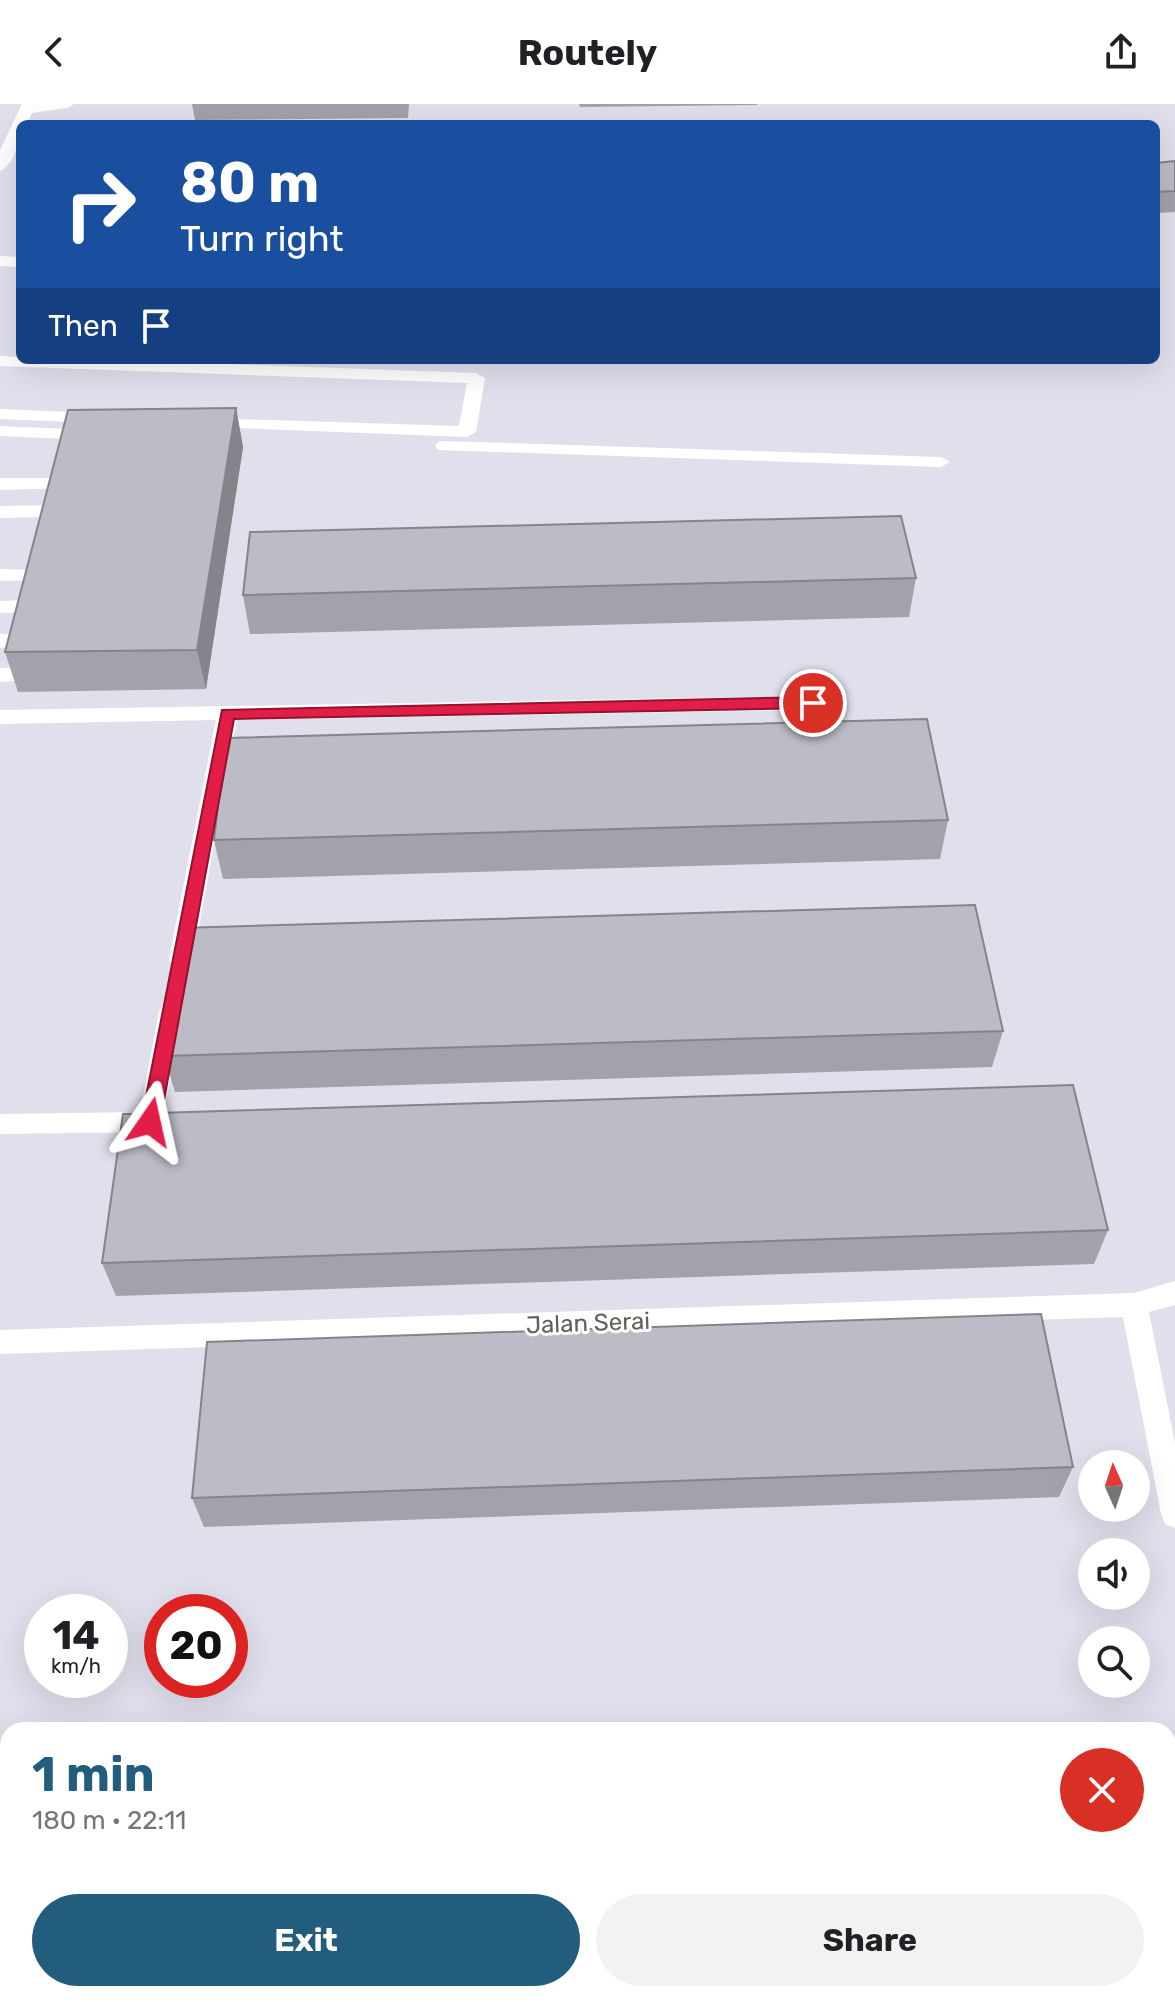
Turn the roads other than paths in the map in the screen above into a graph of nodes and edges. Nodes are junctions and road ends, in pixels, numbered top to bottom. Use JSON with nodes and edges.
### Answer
{"nodes":[{"id":1,"x":67,"y":104,"type":"edge"},
{"id":2,"x":28,"y":106,"type":"edge"},
{"id":3,"x":16,"y":132,"type":"edge"},
{"id":4,"x":0,"y":166,"type":"edge"},
{"id":5,"x":84,"y":364,"type":"edge"},
{"id":6,"x":0,"y":414,"type":"edge"},
{"id":7,"x":0,"y":431,"type":"edge"},
{"id":8,"x":83,"y":435,"type":"junction"},
{"id":9,"x":941,"y":462,"type":"dead end"},
{"id":10,"x":0,"y":484,"type":"edge"},
{"id":11,"x":0,"y":512,"type":"edge"},
{"id":12,"x":0,"y":575,"type":"edge"},
{"id":13,"x":31,"y":606,"type":"edge"},
{"id":14,"x":0,"y":607,"type":"edge"},
{"id":15,"x":23,"y":640,"type":"edge"},
{"id":16,"x":0,"y":641,"type":"edge"},
{"id":17,"x":29,"y":674,"type":"edge"},
{"id":18,"x":0,"y":675,"type":"edge"},
{"id":19,"x":813,"y":703,"type":"dead end"},
{"id":20,"x":228,"y":714,"type":"junction"},
{"id":21,"x":0,"y":717,"type":"edge"},
{"id":22,"x":182,"y":1121,"type":"edge"},
{"id":23,"x":150,"y":1122,"type":"junction"},
{"id":24,"x":0,"y":1124,"type":"edge"},
{"id":25,"x":1175,"y":1293,"type":"edge"},
{"id":26,"x":1134,"y":1305,"type":"junction"},
{"id":27,"x":0,"y":1342,"type":"edge"},
{"id":28,"x":1175,"y":1514,"type":"edge"}],
"edges":[{"from":1,"to":2,"type":"street"},
{"from":3,"to":4,"type":"street"},
{"from":5,"to":9,"type":"street"},
{"from":6,"to":8,"type":"street"},
{"from":7,"to":8,"type":"street"},
{"from":8,"to":10,"type":"street"},
{"from":11,"to":12,"type":"street"},
{"from":13,"to":14,"type":"street"},
{"from":15,"to":16,"type":"street"},
{"from":17,"to":18,"type":"street"},
{"from":19,"to":20,"type":"street"},
{"from":20,"to":21,"type":"street"},
{"from":20,"to":23,"type":"street"},
{"from":22,"to":23,"type":"street"},
{"from":23,"to":24,"type":"street"},
{"from":25,"to":26,"type":"street","name":"Jalan Serai"},
{"from":26,"to":27,"type":"street","name":"Jalan Serai"},
{"from":26,"to":28,"type":"street"}]}
